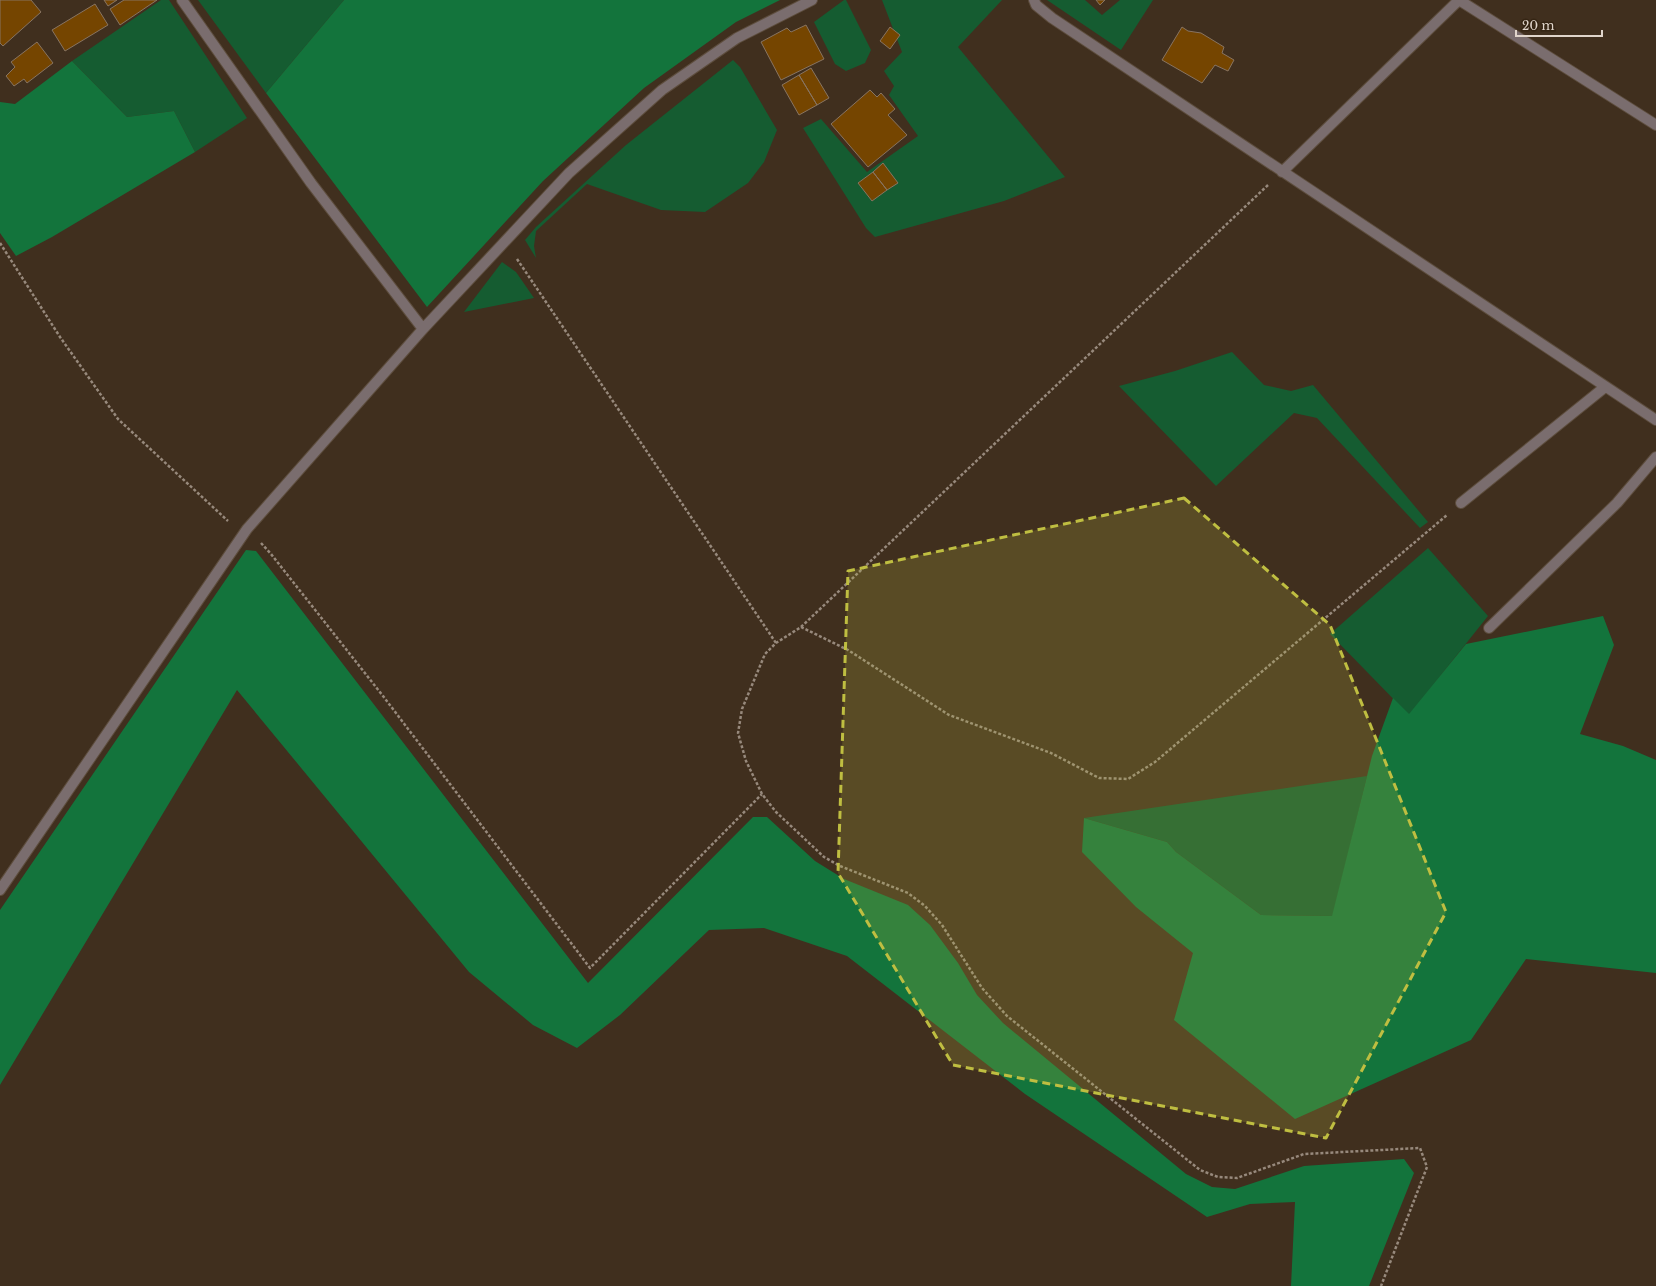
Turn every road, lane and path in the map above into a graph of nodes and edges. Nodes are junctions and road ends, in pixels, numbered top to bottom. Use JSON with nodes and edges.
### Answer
{"nodes":[{"id":1,"x":182,"y":0,"type":"edge"},
{"id":2,"x":812,"y":0,"type":"edge"},
{"id":3,"x":1034,"y":0,"type":"edge"},
{"id":4,"x":1459,"y":0,"type":"edge"},
{"id":5,"x":1656,"y":125,"type":"edge"},
{"id":6,"x":1282,"y":172,"type":"junction"},
{"id":7,"x":505,"y":241,"type":"junction"},
{"id":8,"x":0,"y":243,"type":"edge"},
{"id":9,"x":423,"y":329,"type":"junction"},
{"id":10,"x":1605,"y":387,"type":"junction"},
{"id":11,"x":1656,"y":420,"type":"edge"},
{"id":12,"x":1656,"y":457,"type":"edge"},
{"id":13,"x":1461,"y":503,"type":"joint"},
{"id":14,"x":245,"y":532,"type":"junction"},
{"id":15,"x":801,"y":627,"type":"junction"},
{"id":16,"x":1489,"y":628,"type":"dead end"},
{"id":17,"x":776,"y":643,"type":"junction"},
{"id":18,"x":762,"y":794,"type":"junction"},
{"id":19,"x":0,"y":890,"type":"edge"},
{"id":20,"x":1381,"y":1286,"type":"edge"}],
"edges":[{"from":1,"to":9,"type":"street"},
{"from":2,"to":7,"type":"street"},
{"from":3,"to":6,"type":"street"},
{"from":4,"to":5,"type":"street"},
{"from":4,"to":6,"type":"street"},
{"from":6,"to":10,"type":"street"},
{"from":6,"to":15,"type":"path"},
{"from":7,"to":9,"type":"street"},
{"from":7,"to":17,"type":"path"},
{"from":8,"to":14,"type":"path"},
{"from":9,"to":14,"type":"street"},
{"from":10,"to":11,"type":"street"},
{"from":10,"to":13,"type":"street"},
{"from":12,"to":16,"type":"street"},
{"from":13,"to":15,"type":"path"},
{"from":14,"to":18,"type":"path"},
{"from":14,"to":19,"type":"street"},
{"from":15,"to":17,"type":"path"},
{"from":17,"to":18,"type":"path"},
{"from":18,"to":20,"type":"path"}]}
